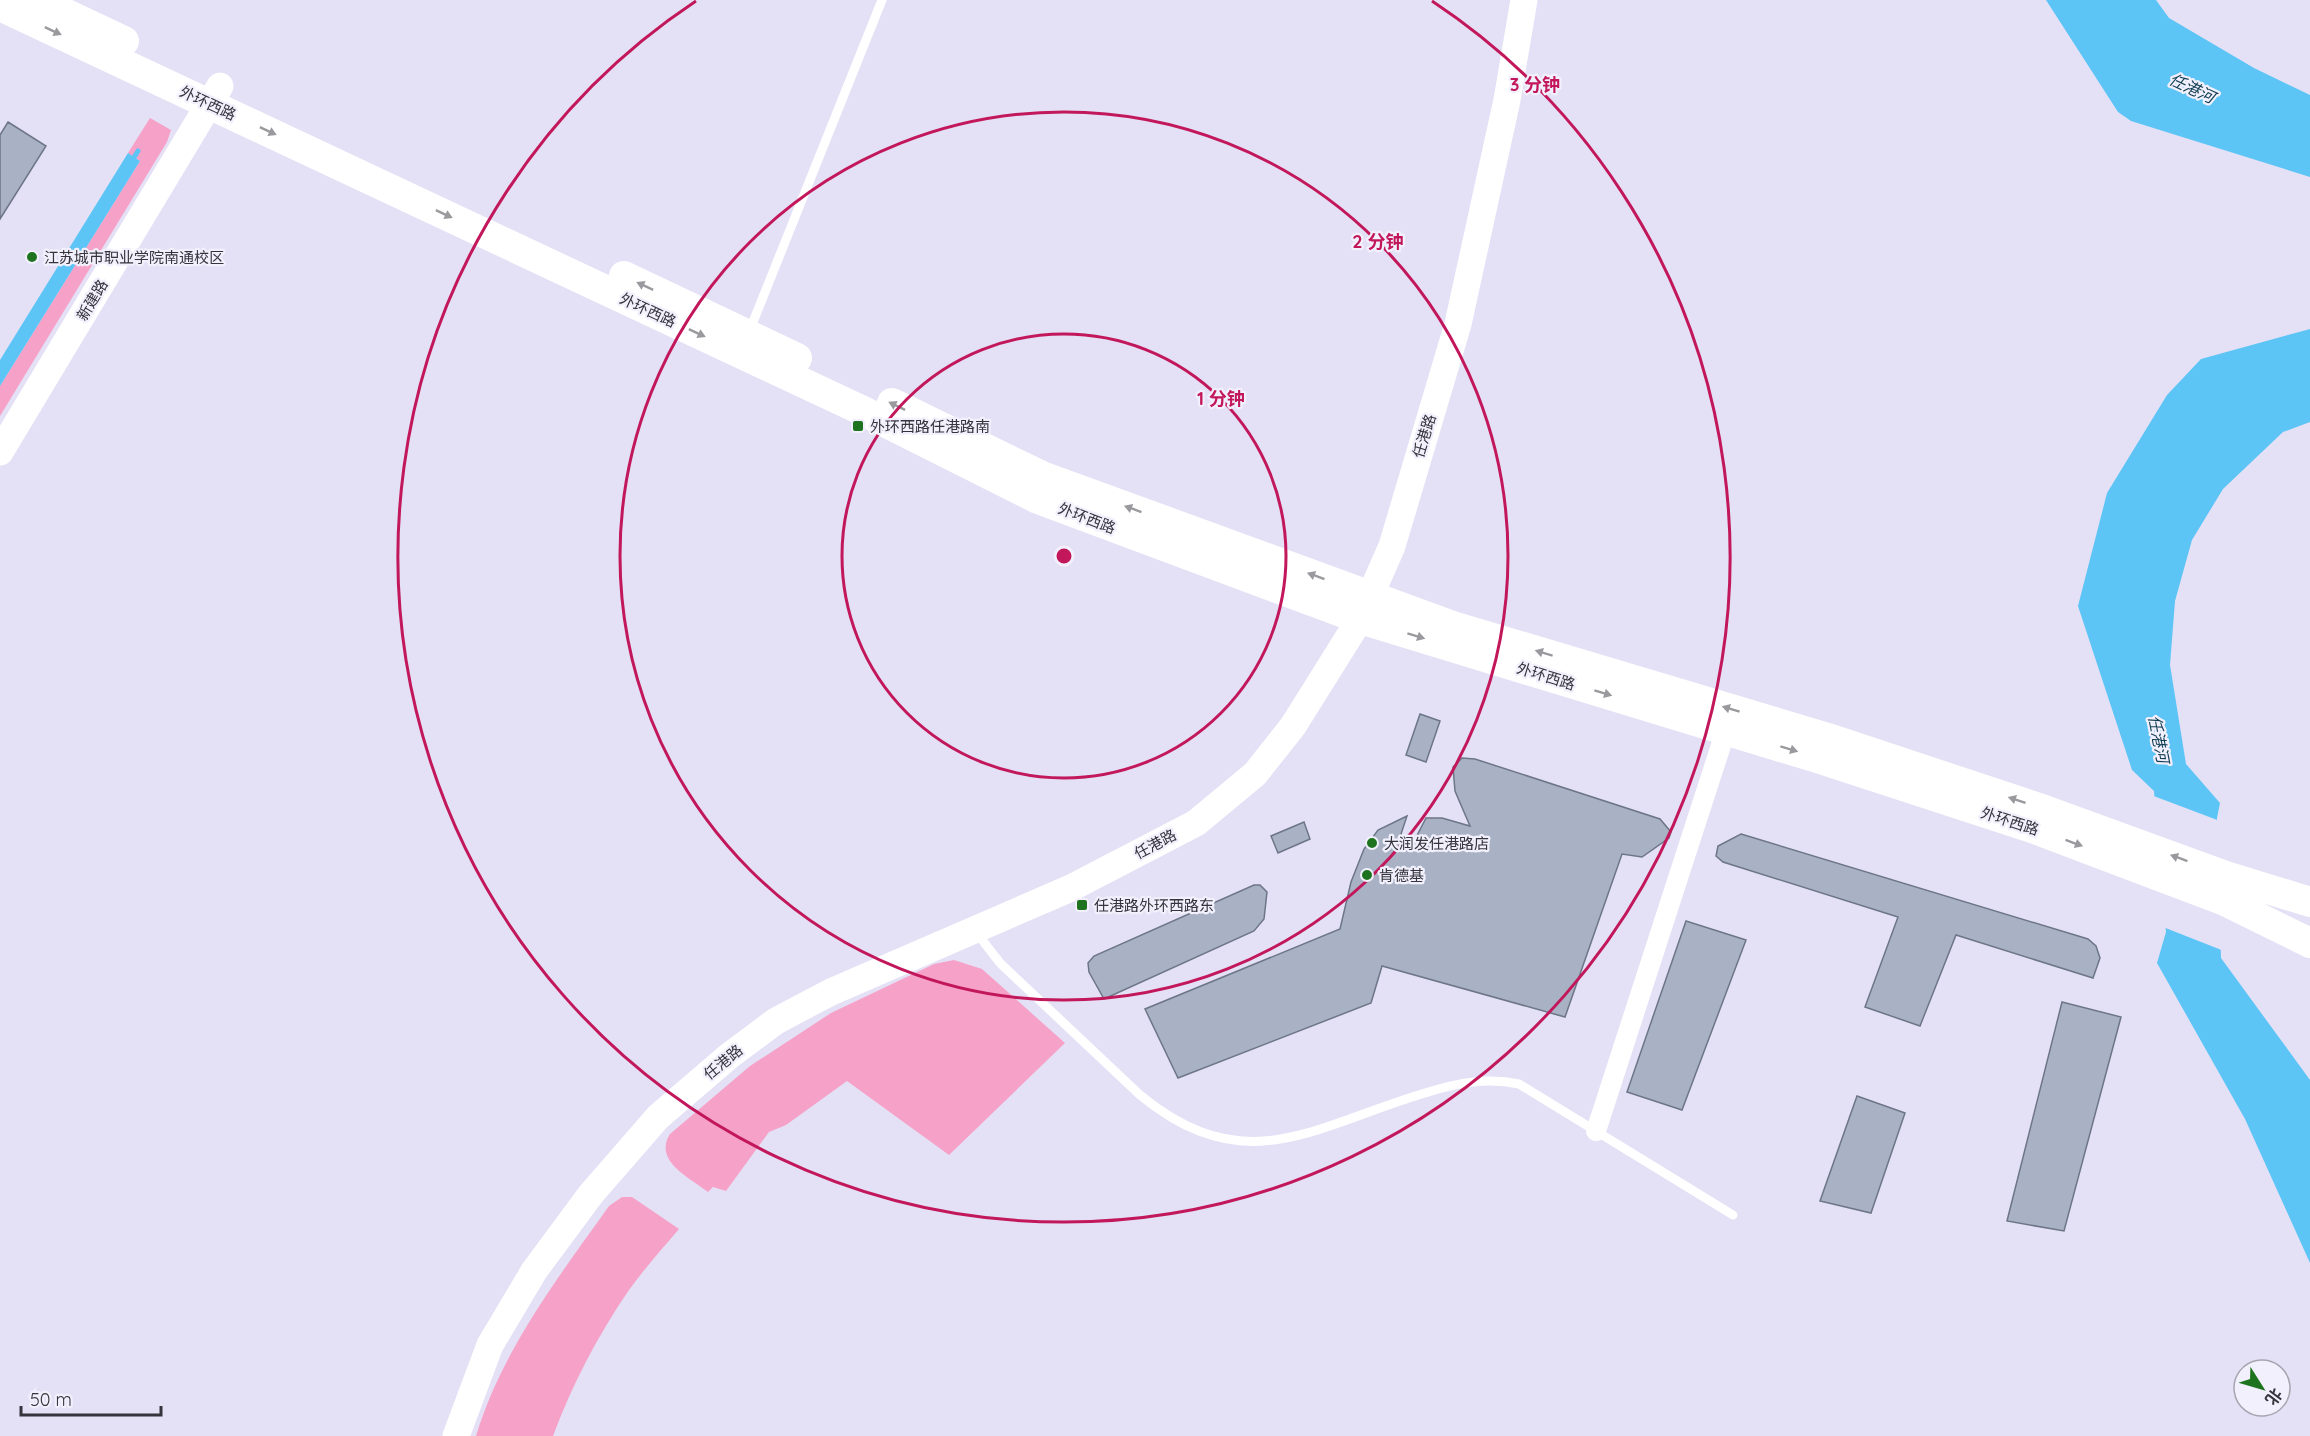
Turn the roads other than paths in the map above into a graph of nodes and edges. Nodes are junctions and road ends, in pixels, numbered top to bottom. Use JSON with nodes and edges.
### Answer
{"nodes":[{"id":1,"x":38,"y":0,"type":"edge"},
{"id":2,"x":882,"y":0,"type":"edge"},
{"id":3,"x":1524,"y":0,"type":"edge"},
{"id":4,"x":0,"y":6,"type":"edge"},
{"id":5,"x":215,"y":95,"type":"junction"},
{"id":6,"x":748,"y":334,"type":"junction"},
{"id":7,"x":0,"y":452,"type":"edge"},
{"id":8,"x":1366,"y":608,"type":"junction"},
{"id":9,"x":1726,"y":730,"type":"junction"},
{"id":10,"x":2135,"y":854,"type":"junction"},
{"id":11,"x":2226,"y":889,"type":"junction"},
{"id":12,"x":2310,"y":902,"type":"edge"},
{"id":13,"x":2310,"y":915,"type":"edge"},
{"id":14,"x":2310,"y":925,"type":"edge"},
{"id":15,"x":975,"y":930,"type":"junction"},
{"id":16,"x":2310,"y":943,"type":"edge"},
{"id":17,"x":1596,"y":1131,"type":"junction"},
{"id":18,"x":1732,"y":1215,"type":"dead end"},
{"id":19,"x":456,"y":1436,"type":"edge"}],
"edges":[{"from":1,"to":5,"type":"main road","name":"外环西路"},
{"from":2,"to":6,"type":"lane"},
{"from":3,"to":8,"type":"street","name":"任港路"},
{"from":4,"to":5,"type":"main road","name":"外环西路","one_way":true},
{"from":6,"to":5,"type":"main road","name":"外环西路","one_way":true},
{"from":5,"to":7,"type":"street","name":"新建路"},
{"from":5,"to":8,"type":"main road","name":"外环西路","one_way":true},
{"from":8,"to":6,"type":"main road","name":"外环西路","one_way":true},
{"from":8,"to":9,"type":"main road","name":"外环西路","one_way":true},
{"from":10,"to":8,"type":"main road","name":"外环西路","one_way":true},
{"from":8,"to":15,"type":"street","name":"任港路"},
{"from":9,"to":10,"type":"main road","name":"外环西路","one_way":true},
{"from":9,"to":17,"type":"street"},
{"from":10,"to":11,"type":"main road","name":"外环西路"},
{"from":11,"to":12,"type":"main road","name":"外环西路"},
{"from":11,"to":13,"type":"main road","name":"外环西路"},
{"from":11,"to":14,"type":"main road","name":"外环西路"},
{"from":11,"to":16,"type":"main road","name":"外环西路"},
{"from":15,"to":17,"type":"lane"},
{"from":15,"to":19,"type":"street","name":"任港路"},
{"from":17,"to":18,"type":"lane"}]}
